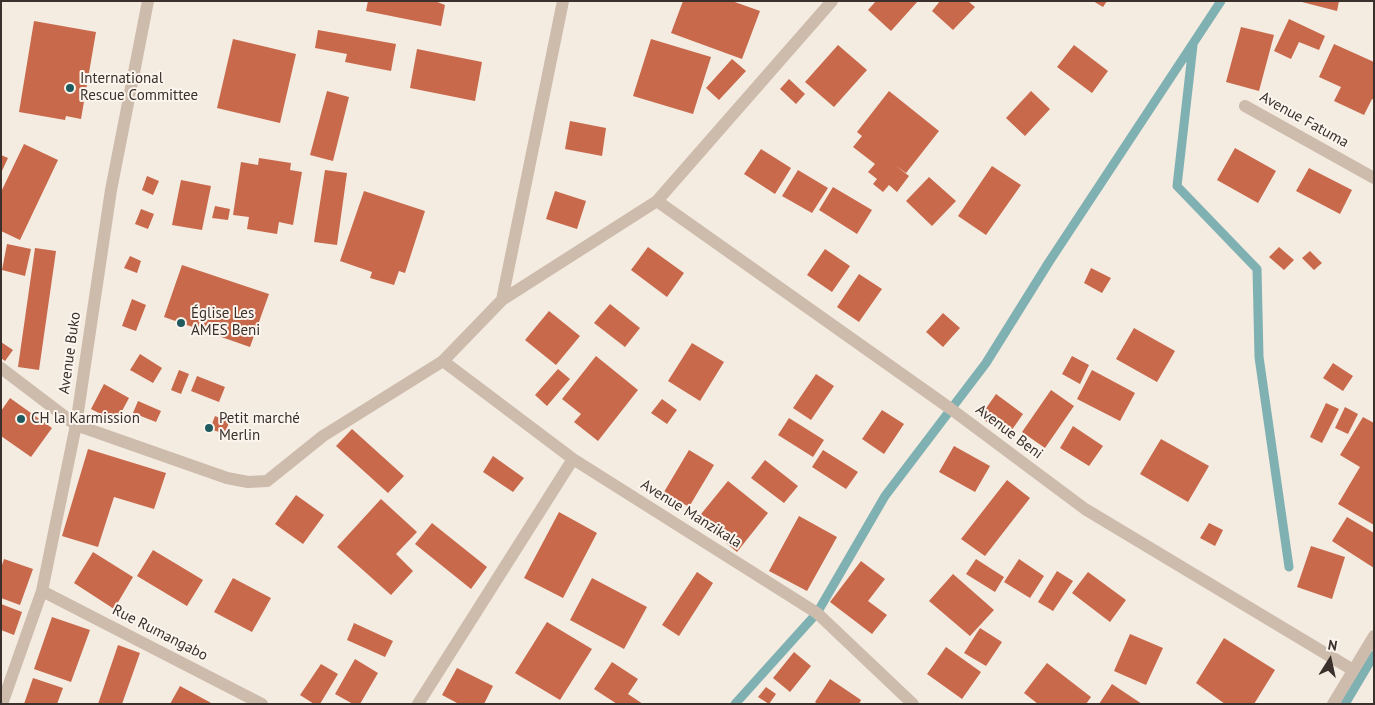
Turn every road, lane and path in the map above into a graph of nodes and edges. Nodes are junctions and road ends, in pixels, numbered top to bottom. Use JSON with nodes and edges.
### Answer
{"nodes":[{"id":1,"x":148,"y":1,"type":"edge"},
{"id":2,"x":562,"y":1,"type":"edge"},
{"id":3,"x":832,"y":1,"type":"edge"},
{"id":4,"x":1245,"y":106,"type":"dead end"},
{"id":5,"x":1374,"y":178,"type":"edge"},
{"id":6,"x":658,"y":201,"type":"junction"},
{"id":7,"x":502,"y":300,"type":"junction"},
{"id":8,"x":443,"y":361,"type":"junction"},
{"id":9,"x":1,"y":368,"type":"edge"},
{"id":10,"x":76,"y":425,"type":"junction"},
{"id":11,"x":574,"y":459,"type":"junction"},
{"id":12,"x":42,"y":591,"type":"junction"},
{"id":13,"x":1374,"y":636,"type":"edge"},
{"id":14,"x":1353,"y":670,"type":"junction"},
{"id":15,"x":2,"y":704,"type":"edge"},
{"id":16,"x":262,"y":704,"type":"edge"},
{"id":17,"x":418,"y":704,"type":"edge"},
{"id":18,"x":913,"y":704,"type":"edge"},
{"id":19,"x":1333,"y":704,"type":"edge"}],
"edges":[{"from":1,"to":10,"type":"street","name":"Avenue Buko"},
{"from":2,"to":7,"type":"street"},
{"from":3,"to":6,"type":"street"},
{"from":4,"to":5,"type":"street","name":"Avenue Fatuma"},
{"from":6,"to":7,"type":"street"},
{"from":6,"to":14,"type":"street","name":"Avenue Beni"},
{"from":7,"to":8,"type":"street"},
{"from":8,"to":10,"type":"street"},
{"from":8,"to":11,"type":"street","name":"Avenue Manzikala"},
{"from":9,"to":10,"type":"street"},
{"from":10,"to":12,"type":"street","name":"Avenue Buko"},
{"from":11,"to":17,"type":"street"},
{"from":11,"to":18,"type":"street","name":"Avenue Manzikala"},
{"from":12,"to":15,"type":"street","name":"Avenue Buko"},
{"from":12,"to":16,"type":"street","name":"Rue Rumangabo"},
{"from":13,"to":14,"type":"street"},
{"from":14,"to":19,"type":"street"}]}
